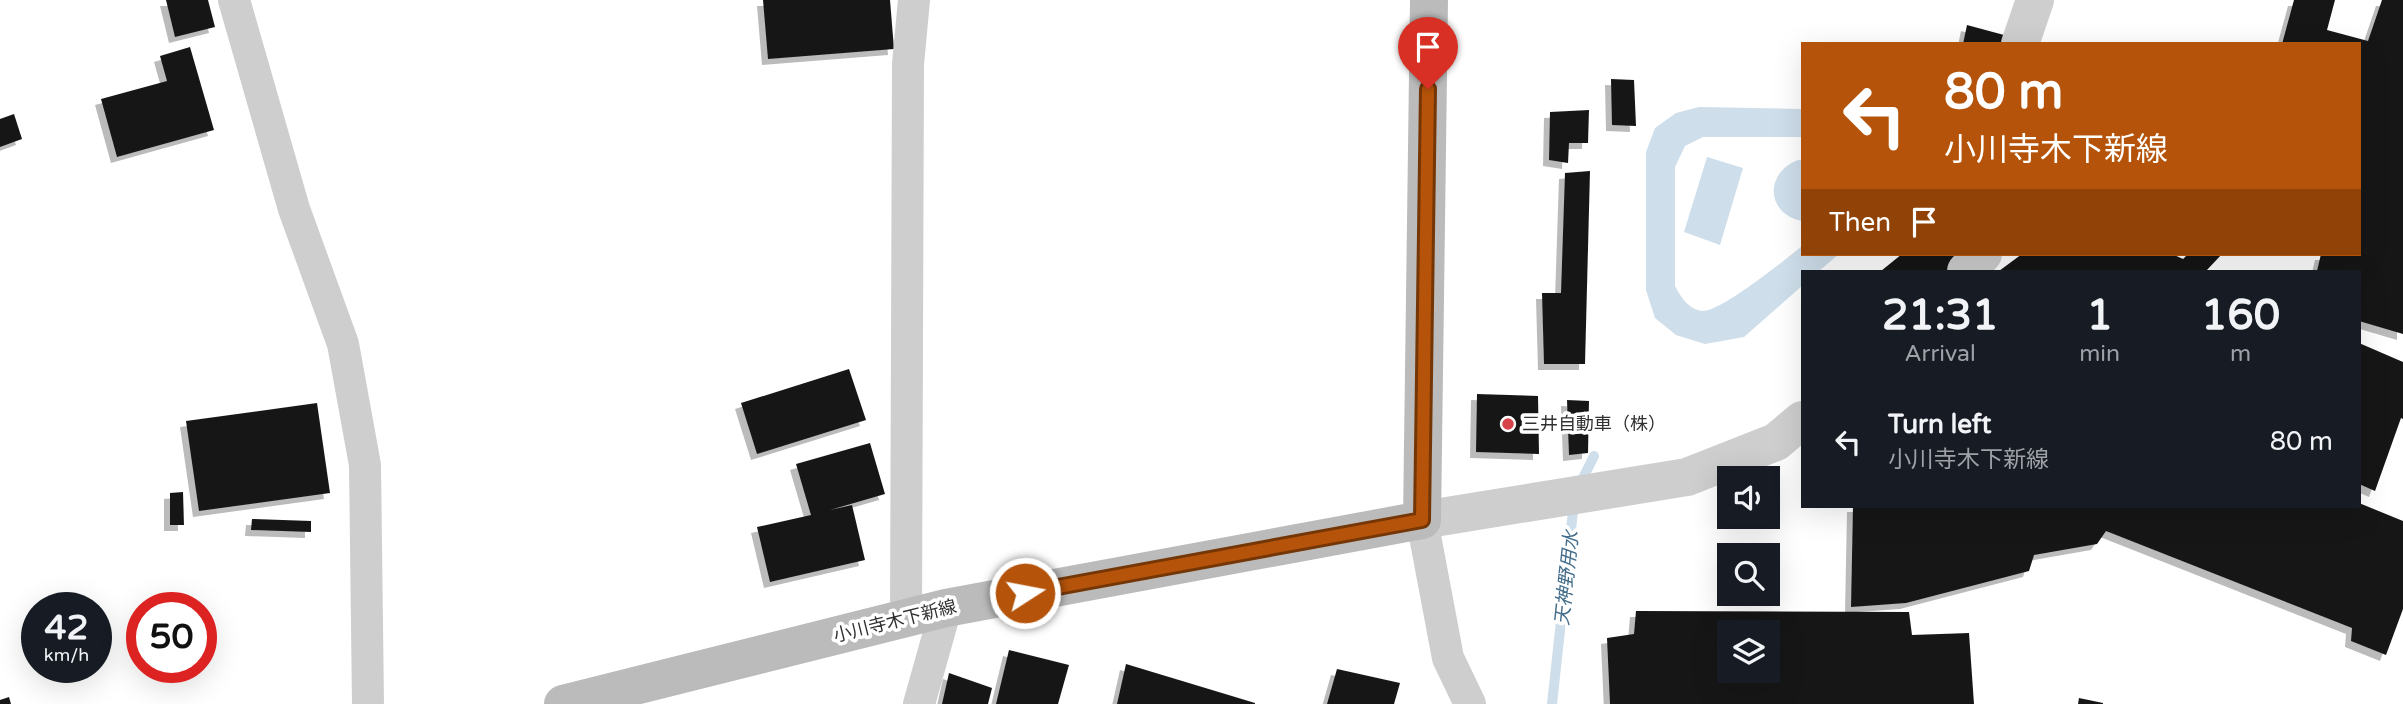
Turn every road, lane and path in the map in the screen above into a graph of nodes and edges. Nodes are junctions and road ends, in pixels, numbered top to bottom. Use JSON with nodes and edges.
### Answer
{"nodes":[{"id":1,"x":234,"y":0,"type":"edge"},
{"id":2,"x":914,"y":0,"type":"edge"},
{"id":3,"x":1429,"y":0,"type":"edge"},
{"id":4,"x":2035,"y":0,"type":"edge"},
{"id":5,"x":2021,"y":42,"type":"edge"},
{"id":6,"x":1981,"y":256,"type":"edge"},
{"id":7,"x":1967,"y":270,"type":"edge"},
{"id":8,"x":1801,"y":421,"type":"edge"},
{"id":9,"x":1422,"y":520,"type":"junction"},
{"id":10,"x":946,"y":608,"type":"junction"},
{"id":11,"x":906,"y":618,"type":"junction"},
{"id":12,"x":368,"y":704,"type":"edge"},
{"id":13,"x":563,"y":704,"type":"edge"},
{"id":14,"x":919,"y":704,"type":"edge"},
{"id":15,"x":1470,"y":704,"type":"edge"}],
"edges":[{"from":1,"to":12,"type":"street"},
{"from":2,"to":11,"type":"street"},
{"from":3,"to":9,"type":"main road"},
{"from":4,"to":5,"type":"street"},
{"from":6,"to":7,"type":"street"},
{"from":8,"to":9,"type":"street"},
{"from":9,"to":10,"type":"main road","name":"小川寺木下新線"},
{"from":9,"to":15,"type":"street"},
{"from":10,"to":11,"type":"main road","name":"小川寺木下新線"},
{"from":10,"to":14,"type":"street"},
{"from":11,"to":13,"type":"main road","name":"小川寺木下新線"}]}
